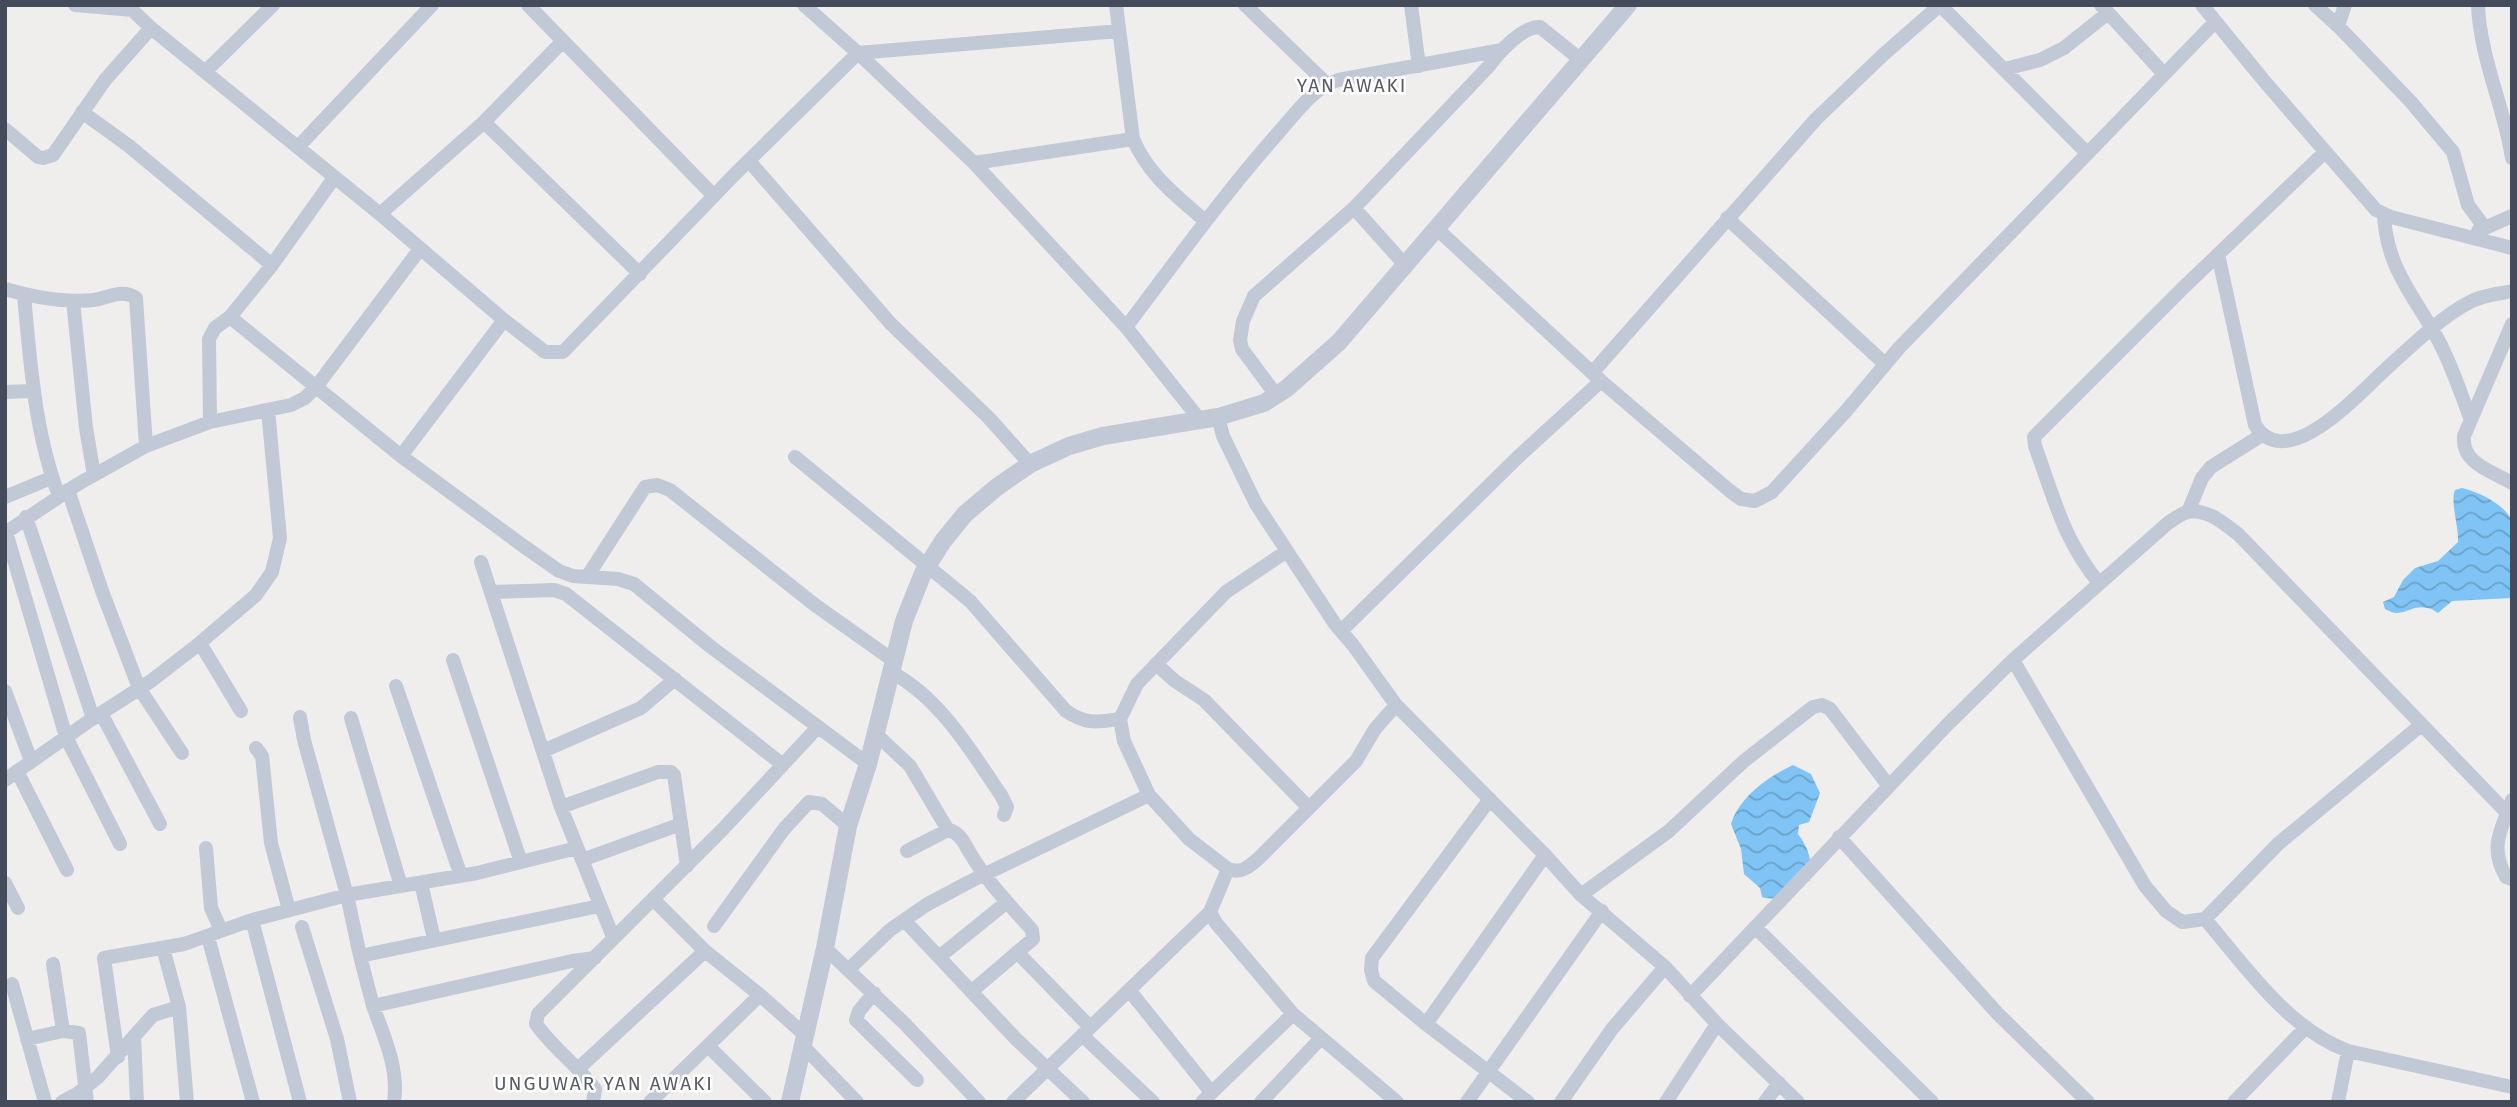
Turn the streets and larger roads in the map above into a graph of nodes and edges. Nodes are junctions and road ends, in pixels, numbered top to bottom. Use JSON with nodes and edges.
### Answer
{"nodes":[{"id":1,"x":75,"y":5,"type":"edge"},
{"id":2,"x":528,"y":5,"type":"edge"},
{"id":3,"x":804,"y":5,"type":"edge"},
{"id":4,"x":1116,"y":5,"type":"edge"},
{"id":5,"x":1245,"y":5,"type":"edge"},
{"id":6,"x":1411,"y":5,"type":"edge"},
{"id":7,"x":1628,"y":5,"type":"edge"},
{"id":8,"x":1940,"y":5,"type":"edge"},
{"id":9,"x":2202,"y":5,"type":"edge"},
{"id":10,"x":2315,"y":5,"type":"edge"},
{"id":11,"x":2345,"y":5,"type":"edge"},
{"id":12,"x":2478,"y":5,"type":"edge"},
{"id":13,"x":130,"y":8,"type":"edge"},
{"id":14,"x":424,"y":8,"type":"edge"},
{"id":15,"x":264,"y":9,"type":"edge"},
{"id":16,"x":2104,"y":9,"type":"edge"},
{"id":17,"x":2215,"y":22,"type":"junction"},
{"id":18,"x":2338,"y":26,"type":"junction"},
{"id":19,"x":151,"y":28,"type":"junction"},
{"id":20,"x":1119,"y":31,"type":"junction"},
{"id":21,"x":563,"y":41,"type":"junction"},
{"id":22,"x":1502,"y":50,"type":"junction"},
{"id":23,"x":858,"y":53,"type":"junction"},
{"id":24,"x":1581,"y":60,"type":"junction"},
{"id":25,"x":1419,"y":66,"type":"junction"},
{"id":26,"x":2005,"y":69,"type":"junction"},
{"id":27,"x":205,"y":72,"type":"junction"},
{"id":28,"x":2164,"y":74,"type":"junction"},
{"id":29,"x":1327,"y":84,"type":"junction"},
{"id":30,"x":82,"y":112,"type":"junction"},
{"id":31,"x":484,"y":122,"type":"junction"},
{"id":32,"x":5,"y":129,"type":"edge"},
{"id":33,"x":1133,"y":139,"type":"junction"},
{"id":34,"x":298,"y":147,"type":"junction"},
{"id":35,"x":2325,"y":152,"type":"junction"},
{"id":36,"x":2087,"y":153,"type":"junction"},
{"id":37,"x":2512,"y":158,"type":"edge"},
{"id":38,"x":748,"y":161,"type":"junction"},
{"id":39,"x":974,"y":163,"type":"junction"},
{"id":40,"x":334,"y":178,"type":"junction"},
{"id":41,"x":714,"y":196,"type":"junction"},
{"id":42,"x":1354,"y":208,"type":"junction"},
{"id":43,"x":380,"y":214,"type":"junction"},
{"id":44,"x":2384,"y":214,"type":"junction"},
{"id":45,"x":2512,"y":216,"type":"edge"},
{"id":46,"x":1727,"y":218,"type":"junction"},
{"id":47,"x":1205,"y":221,"type":"junction"},
{"id":48,"x":1436,"y":228,"type":"junction"},
{"id":49,"x":2485,"y":228,"type":"junction"},
{"id":50,"x":2470,"y":235,"type":"junction"},
{"id":51,"x":2512,"y":248,"type":"edge"},
{"id":52,"x":420,"y":249,"type":"junction"},
{"id":53,"x":2218,"y":254,"type":"junction"},
{"id":54,"x":272,"y":265,"type":"junction"},
{"id":55,"x":1405,"y":265,"type":"junction"},
{"id":56,"x":640,"y":274,"type":"junction"},
{"id":57,"x":5,"y":289,"type":"edge"},
{"id":58,"x":2512,"y":291,"type":"edge"},
{"id":59,"x":24,"y":295,"type":"junction"},
{"id":60,"x":73,"y":301,"type":"junction"},
{"id":61,"x":230,"y":317,"type":"junction"},
{"id":62,"x":504,"y":320,"type":"junction"},
{"id":63,"x":2512,"y":324,"type":"edge"},
{"id":64,"x":1126,"y":327,"type":"junction"},
{"id":65,"x":2432,"y":329,"type":"junction"},
{"id":66,"x":1885,"y":364,"type":"junction"},
{"id":67,"x":1597,"y":377,"type":"junction"},
{"id":68,"x":317,"y":387,"type":"junction"},
{"id":69,"x":33,"y":391,"type":"junction"},
{"id":70,"x":5,"y":392,"type":"edge"},
{"id":71,"x":1276,"y":395,"type":"junction"},
{"id":72,"x":268,"y":410,"type":"junction"},
{"id":73,"x":1209,"y":418,"type":"junction"},
{"id":74,"x":2471,"y":420,"type":"junction"},
{"id":75,"x":210,"y":422,"type":"junction"},
{"id":76,"x":2262,"y":435,"type":"junction"},
{"id":77,"x":146,"y":446,"type":"junction"},
{"id":78,"x":401,"y":456,"type":"junction"},
{"id":79,"x":795,"y":457,"type":"dead end"},
{"id":80,"x":1030,"y":464,"type":"junction"},
{"id":81,"x":94,"y":475,"type":"junction"},
{"id":82,"x":51,"y":478,"type":"junction"},
{"id":83,"x":2512,"y":483,"type":"edge"},
{"id":84,"x":63,"y":493,"type":"junction"},
{"id":85,"x":5,"y":497,"type":"edge"},
{"id":86,"x":2188,"y":512,"type":"junction"},
{"id":87,"x":26,"y":517,"type":"junction"},
{"id":88,"x":6,"y":532,"type":"edge"},
{"id":89,"x":1287,"y":551,"type":"junction"},
{"id":90,"x":481,"y":562,"type":"dead end"},
{"id":91,"x":927,"y":566,"type":"junction"},
{"id":92,"x":587,"y":577,"type":"junction"},
{"id":93,"x":2099,"y":583,"type":"junction"},
{"id":94,"x":491,"y":593,"type":"junction"},
{"id":95,"x":1341,"y":631,"type":"junction"},
{"id":96,"x":200,"y":643,"type":"junction"},
{"id":97,"x":453,"y":660,"type":"dead end"},
{"id":98,"x":2013,"y":660,"type":"junction"},
{"id":99,"x":1156,"y":664,"type":"junction"},
{"id":100,"x":892,"y":667,"type":"junction"},
{"id":101,"x":675,"y":679,"type":"junction"},
{"id":102,"x":396,"y":686,"type":"dead end"},
{"id":103,"x":139,"y":688,"type":"junction"},
{"id":104,"x":6,"y":695,"type":"edge"},
{"id":105,"x":1396,"y":705,"type":"junction"},
{"id":106,"x":241,"y":711,"type":"dead end"},
{"id":107,"x":97,"y":715,"type":"junction"},
{"id":108,"x":300,"y":717,"type":"dead end"},
{"id":109,"x":351,"y":718,"type":"dead end"},
{"id":110,"x":1120,"y":719,"type":"junction"},
{"id":111,"x":2421,"y":725,"type":"junction"},
{"id":112,"x":818,"y":727,"type":"junction"},
{"id":113,"x":876,"y":734,"type":"junction"},
{"id":114,"x":66,"y":737,"type":"junction"},
{"id":115,"x":256,"y":748,"type":"dead end"},
{"id":116,"x":543,"y":751,"type":"junction"},
{"id":117,"x":181,"y":753,"type":"dead end"},
{"id":118,"x":31,"y":761,"type":"junction"},
{"id":119,"x":868,"y":764,"type":"junction"},
{"id":120,"x":783,"y":765,"type":"junction"},
{"id":121,"x":11,"y":776,"type":"edge"},
{"id":122,"x":1888,"y":785,"type":"junction"},
{"id":123,"x":1149,"y":795,"type":"junction"},
{"id":124,"x":1490,"y":799,"type":"junction"},
{"id":125,"x":2509,"y":806,"type":"edge"},
{"id":126,"x":561,"y":807,"type":"junction"},
{"id":127,"x":1308,"y":807,"type":"junction"},
{"id":128,"x":1004,"y":815,"type":"dead end"},
{"id":129,"x":160,"y":824,"type":"dead end"},
{"id":130,"x":681,"y":824,"type":"junction"},
{"id":131,"x":848,"y":826,"type":"junction"},
{"id":132,"x":948,"y":830,"type":"junction"},
{"id":133,"x":1839,"y":837,"type":"junction"},
{"id":134,"x":120,"y":844,"type":"dead end"},
{"id":135,"x":206,"y":848,"type":"dead end"},
{"id":136,"x":907,"y":851,"type":"dead end"},
{"id":137,"x":580,"y":854,"type":"junction"},
{"id":138,"x":1545,"y":855,"type":"junction"},
{"id":139,"x":521,"y":862,"type":"junction"},
{"id":140,"x":687,"y":866,"type":"junction"},
{"id":141,"x":1228,"y":869,"type":"junction"},
{"id":142,"x":67,"y":870,"type":"dead end"},
{"id":143,"x":983,"y":875,"type":"junction"},
{"id":144,"x":461,"y":876,"type":"junction"},
{"id":145,"x":2512,"y":879,"type":"edge"},
{"id":146,"x":5,"y":883,"type":"edge"},
{"id":147,"x":421,"y":883,"type":"junction"},
{"id":148,"x":401,"y":886,"type":"junction"},
{"id":149,"x":347,"y":895,"type":"junction"},
{"id":150,"x":1581,"y":895,"type":"junction"},
{"id":151,"x":654,"y":900,"type":"junction"},
{"id":152,"x":1007,"y":902,"type":"junction"},
{"id":153,"x":600,"y":906,"type":"junction"},
{"id":154,"x":18,"y":908,"type":"dead end"},
{"id":155,"x":289,"y":910,"type":"junction"},
{"id":156,"x":1602,"y":911,"type":"junction"},
{"id":157,"x":1210,"y":912,"type":"junction"},
{"id":158,"x":904,"y":919,"type":"junction"},
{"id":159,"x":2205,"y":919,"type":"junction"},
{"id":160,"x":252,"y":920,"type":"junction"},
{"id":161,"x":714,"y":926,"type":"dead end"},
{"id":162,"x":302,"y":927,"type":"dead end"},
{"id":163,"x":1755,"y":927,"type":"junction"},
{"id":164,"x":221,"y":930,"type":"junction"},
{"id":165,"x":208,"y":937,"type":"junction"},
{"id":166,"x":613,"y":937,"type":"junction"},
{"id":167,"x":434,"y":939,"type":"junction"},
{"id":168,"x":163,"y":948,"type":"junction"},
{"id":169,"x":825,"y":948,"type":"junction"},
{"id":170,"x":705,"y":951,"type":"junction"},
{"id":171,"x":1017,"y":952,"type":"junction"},
{"id":172,"x":359,"y":956,"type":"junction"},
{"id":173,"x":939,"y":957,"type":"junction"},
{"id":174,"x":595,"y":958,"type":"junction"},
{"id":175,"x":53,"y":964,"type":"dead end"},
{"id":176,"x":1665,"y":967,"type":"junction"},
{"id":177,"x":849,"y":970,"type":"junction"},
{"id":178,"x":12,"y":984,"type":"dead end"},
{"id":179,"x":1129,"y":990,"type":"junction"},
{"id":180,"x":972,"y":991,"type":"junction"},
{"id":181,"x":874,"y":993,"type":"junction"},
{"id":182,"x":761,"y":995,"type":"junction"},
{"id":183,"x":1690,"y":996,"type":"junction"},
{"id":184,"x":179,"y":1006,"type":"junction"},
{"id":185,"x":373,"y":1006,"type":"junction"},
{"id":186,"x":1293,"y":1014,"type":"junction"},
{"id":187,"x":1426,"y":1024,"type":"junction"},
{"id":188,"x":1717,"y":1024,"type":"junction"},
{"id":189,"x":2306,"y":1027,"type":"junction"},
{"id":190,"x":63,"y":1031,"type":"junction"},
{"id":191,"x":1086,"y":1031,"type":"junction"},
{"id":192,"x":134,"y":1037,"type":"junction"},
{"id":193,"x":1321,"y":1038,"type":"junction"},
{"id":194,"x":27,"y":1039,"type":"junction"},
{"id":195,"x":804,"y":1041,"type":"junction"},
{"id":196,"x":708,"y":1046,"type":"junction"},
{"id":197,"x":2348,"y":1051,"type":"junction"},
{"id":198,"x":118,"y":1057,"type":"junction"},
{"id":199,"x":579,"y":1068,"type":"junction"},
{"id":200,"x":1047,"y":1069,"type":"junction"},
{"id":201,"x":1488,"y":1071,"type":"junction"},
{"id":202,"x":917,"y":1080,"type":"dead end"},
{"id":203,"x":1779,"y":1083,"type":"junction"},
{"id":204,"x":87,"y":1086,"type":"junction"},
{"id":205,"x":2512,"y":1087,"type":"edge"},
{"id":206,"x":1207,"y":1097,"type":"edge"},
{"id":207,"x":758,"y":1099,"type":"edge"},
{"id":208,"x":1080,"y":1101,"type":"edge"},
{"id":209,"x":45,"y":1102,"type":"edge"},
{"id":210,"x":62,"y":1102,"type":"edge"},
{"id":211,"x":87,"y":1102,"type":"edge"},
{"id":212,"x":137,"y":1102,"type":"edge"},
{"id":213,"x":187,"y":1102,"type":"edge"},
{"id":214,"x":253,"y":1102,"type":"edge"},
{"id":215,"x":300,"y":1102,"type":"edge"},
{"id":216,"x":350,"y":1102,"type":"edge"},
{"id":217,"x":394,"y":1102,"type":"edge"},
{"id":218,"x":593,"y":1102,"type":"edge"},
{"id":219,"x":650,"y":1102,"type":"edge"},
{"id":220,"x":790,"y":1102,"type":"edge"},
{"id":221,"x":858,"y":1102,"type":"edge"},
{"id":222,"x":979,"y":1102,"type":"edge"},
{"id":223,"x":1013,"y":1102,"type":"edge"},
{"id":224,"x":1153,"y":1102,"type":"edge"},
{"id":225,"x":1261,"y":1102,"type":"edge"},
{"id":226,"x":1397,"y":1102,"type":"edge"},
{"id":227,"x":1467,"y":1102,"type":"edge"},
{"id":228,"x":1528,"y":1102,"type":"edge"},
{"id":229,"x":1561,"y":1102,"type":"edge"},
{"id":230,"x":1666,"y":1102,"type":"edge"},
{"id":231,"x":1765,"y":1102,"type":"edge"},
{"id":232,"x":1798,"y":1102,"type":"edge"},
{"id":233,"x":1932,"y":1102,"type":"edge"},
{"id":234,"x":2088,"y":1102,"type":"edge"},
{"id":235,"x":2234,"y":1102,"type":"edge"},
{"id":236,"x":2338,"y":1102,"type":"edge"}],
"edges":[{"from":1,"to":13,"type":"street"},
{"from":2,"to":21,"type":"street"},
{"from":3,"to":23,"type":"street"},
{"from":4,"to":20,"type":"street"},
{"from":5,"to":29,"type":"street"},
{"from":6,"to":25,"type":"street"},
{"from":7,"to":24,"type":"street"},
{"from":8,"to":26,"type":"street"},
{"from":8,"to":46,"type":"street"},
{"from":9,"to":17,"type":"street"},
{"from":10,"to":18,"type":"street"},
{"from":11,"to":18,"type":"street"},
{"from":12,"to":37,"type":"street"},
{"from":13,"to":19,"type":"street"},
{"from":14,"to":34,"type":"street"},
{"from":15,"to":27,"type":"street"},
{"from":16,"to":26,"type":"street"},
{"from":16,"to":28,"type":"street"},
{"from":17,"to":28,"type":"street"},
{"from":17,"to":35,"type":"street"},
{"from":18,"to":49,"type":"street"},
{"from":19,"to":27,"type":"street"},
{"from":19,"to":30,"type":"street"},
{"from":20,"to":23,"type":"street"},
{"from":20,"to":33,"type":"street"},
{"from":21,"to":31,"type":"street"},
{"from":21,"to":41,"type":"street"},
{"from":22,"to":24,"type":"street"},
{"from":22,"to":25,"type":"street"},
{"from":22,"to":42,"type":"street"},
{"from":23,"to":38,"type":"street"},
{"from":23,"to":39,"type":"street"},
{"from":24,"to":48,"type":"street"},
{"from":25,"to":29,"type":"street"},
{"from":26,"to":36,"type":"street"},
{"from":27,"to":34,"type":"street"},
{"from":28,"to":36,"type":"street"},
{"from":29,"to":47,"type":"street"},
{"from":30,"to":32,"type":"street"},
{"from":30,"to":54,"type":"street"},
{"from":31,"to":43,"type":"street"},
{"from":31,"to":56,"type":"street"},
{"from":33,"to":39,"type":"street"},
{"from":33,"to":47,"type":"street"},
{"from":34,"to":40,"type":"street"},
{"from":35,"to":44,"type":"street"},
{"from":35,"to":53,"type":"street"},
{"from":36,"to":66,"type":"street"},
{"from":38,"to":41,"type":"street"},
{"from":38,"to":80,"type":"street"},
{"from":39,"to":64,"type":"street"},
{"from":40,"to":43,"type":"street"},
{"from":40,"to":54,"type":"street"},
{"from":41,"to":56,"type":"street"},
{"from":42,"to":55,"type":"street"},
{"from":42,"to":71,"type":"street"},
{"from":43,"to":52,"type":"street"},
{"from":44,"to":50,"type":"street"},
{"from":44,"to":65,"type":"street"},
{"from":45,"to":49,"type":"street"},
{"from":46,"to":66,"type":"street"},
{"from":46,"to":67,"type":"street"},
{"from":47,"to":64,"type":"street"},
{"from":48,"to":55,"type":"street"},
{"from":48,"to":67,"type":"street"},
{"from":49,"to":50,"type":"street"},
{"from":50,"to":51,"type":"street"},
{"from":52,"to":62,"type":"street"},
{"from":52,"to":68,"type":"street"},
{"from":53,"to":76,"type":"street"},
{"from":53,"to":93,"type":"street"},
{"from":54,"to":61,"type":"street"},
{"from":55,"to":71,"type":"street"},
{"from":56,"to":62,"type":"street"},
{"from":57,"to":59,"type":"street"},
{"from":58,"to":65,"type":"street"},
{"from":59,"to":60,"type":"street"},
{"from":59,"to":69,"type":"street"},
{"from":60,"to":77,"type":"street"},
{"from":60,"to":81,"type":"street"},
{"from":61,"to":68,"type":"street"},
{"from":61,"to":75,"type":"street"},
{"from":62,"to":78,"type":"street"},
{"from":63,"to":74,"type":"street"},
{"from":64,"to":73,"type":"street"},
{"from":65,"to":74,"type":"street"},
{"from":65,"to":76,"type":"street"},
{"from":66,"to":67,"type":"street"},
{"from":67,"to":95,"type":"street"},
{"from":68,"to":72,"type":"street"},
{"from":68,"to":78,"type":"street"},
{"from":69,"to":70,"type":"street"},
{"from":69,"to":82,"type":"street"},
{"from":71,"to":73,"type":"street"},
{"from":72,"to":75,"type":"street"},
{"from":72,"to":96,"type":"street"},
{"from":73,"to":80,"type":"street"},
{"from":73,"to":89,"type":"street"},
{"from":74,"to":83,"type":"street"},
{"from":75,"to":77,"type":"street"},
{"from":76,"to":86,"type":"street"},
{"from":77,"to":81,"type":"street"},
{"from":78,"to":92,"type":"street"},
{"from":79,"to":91,"type":"street"},
{"from":80,"to":91,"type":"street"},
{"from":81,"to":84,"type":"street"},
{"from":82,"to":84,"type":"street"},
{"from":82,"to":85,"type":"street"},
{"from":84,"to":87,"type":"street"},
{"from":84,"to":103,"type":"street"},
{"from":86,"to":93,"type":"street"},
{"from":86,"to":111,"type":"street"},
{"from":87,"to":88,"type":"street"},
{"from":87,"to":107,"type":"street"},
{"from":88,"to":114,"type":"street"},
{"from":89,"to":95,"type":"street"},
{"from":89,"to":99,"type":"street"},
{"from":90,"to":94,"type":"street"},
{"from":91,"to":100,"type":"street"},
{"from":91,"to":110,"type":"street"},
{"from":92,"to":100,"type":"street"},
{"from":92,"to":112,"type":"street"},
{"from":93,"to":98,"type":"street"},
{"from":94,"to":101,"type":"street"},
{"from":94,"to":116,"type":"street"},
{"from":95,"to":105,"type":"street"},
{"from":96,"to":103,"type":"street"},
{"from":96,"to":106,"type":"street"},
{"from":97,"to":139,"type":"street"},
{"from":98,"to":122,"type":"street"},
{"from":98,"to":159,"type":"street"},
{"from":99,"to":110,"type":"street"},
{"from":99,"to":127,"type":"street"},
{"from":100,"to":113,"type":"street"},
{"from":100,"to":128,"type":"street"},
{"from":101,"to":116,"type":"street"},
{"from":101,"to":120,"type":"street"},
{"from":102,"to":144,"type":"street"},
{"from":103,"to":107,"type":"street"},
{"from":103,"to":117,"type":"street"},
{"from":104,"to":118,"type":"street"},
{"from":105,"to":124,"type":"street"},
{"from":105,"to":127,"type":"street"},
{"from":107,"to":114,"type":"street"},
{"from":107,"to":129,"type":"street"},
{"from":108,"to":149,"type":"street"},
{"from":109,"to":148,"type":"street"},
{"from":110,"to":123,"type":"street"},
{"from":111,"to":125,"type":"street"},
{"from":111,"to":159,"type":"street"},
{"from":112,"to":119,"type":"street"},
{"from":112,"to":120,"type":"street"},
{"from":113,"to":119,"type":"street"},
{"from":113,"to":132,"type":"street"},
{"from":114,"to":118,"type":"street"},
{"from":114,"to":134,"type":"street"},
{"from":115,"to":155,"type":"street"},
{"from":116,"to":126,"type":"street"},
{"from":118,"to":121,"type":"street"},
{"from":119,"to":131,"type":"street"},
{"from":120,"to":140,"type":"street"},
{"from":121,"to":142,"type":"street"},
{"from":122,"to":133,"type":"street"},
{"from":122,"to":150,"type":"street"},
{"from":123,"to":141,"type":"street"},
{"from":123,"to":143,"type":"street"},
{"from":124,"to":138,"type":"street"},
{"from":124,"to":187,"type":"street"},
{"from":125,"to":145,"type":"street"},
{"from":126,"to":130,"type":"street"},
{"from":126,"to":137,"type":"street"},
{"from":127,"to":141,"type":"street"},
{"from":130,"to":137,"type":"street"},
{"from":130,"to":140,"type":"street"},
{"from":131,"to":161,"type":"street"},
{"from":131,"to":169,"type":"street"},
{"from":132,"to":136,"type":"street"},
{"from":132,"to":143,"type":"street"},
{"from":133,"to":163,"type":"street"},
{"from":133,"to":234,"type":"street"},
{"from":135,"to":164,"type":"street"},
{"from":137,"to":139,"type":"street"},
{"from":137,"to":153,"type":"street"},
{"from":138,"to":150,"type":"street"},
{"from":138,"to":187,"type":"street"},
{"from":139,"to":144,"type":"street"},
{"from":140,"to":151,"type":"street"},
{"from":141,"to":157,"type":"street"},
{"from":143,"to":152,"type":"street"},
{"from":143,"to":158,"type":"street"},
{"from":144,"to":147,"type":"street"},
{"from":146,"to":154,"type":"street"},
{"from":147,"to":148,"type":"street"},
{"from":147,"to":167,"type":"street"},
{"from":148,"to":149,"type":"street"},
{"from":149,"to":155,"type":"street"},
{"from":149,"to":172,"type":"street"},
{"from":150,"to":156,"type":"street"},
{"from":151,"to":166,"type":"street"},
{"from":151,"to":170,"type":"street"},
{"from":152,"to":171,"type":"street"},
{"from":152,"to":173,"type":"street"},
{"from":153,"to":166,"type":"street"},
{"from":153,"to":167,"type":"street"},
{"from":155,"to":160,"type":"street"},
{"from":156,"to":176,"type":"street"},
{"from":156,"to":201,"type":"street"},
{"from":157,"to":179,"type":"street"},
{"from":157,"to":186,"type":"street"},
{"from":158,"to":173,"type":"street"},
{"from":158,"to":177,"type":"street"},
{"from":159,"to":189,"type":"street"},
{"from":160,"to":164,"type":"street"},
{"from":160,"to":215,"type":"street"},
{"from":162,"to":216,"type":"street"},
{"from":163,"to":183,"type":"street"},
{"from":163,"to":233,"type":"street"},
{"from":164,"to":165,"type":"street"},
{"from":165,"to":168,"type":"street"},
{"from":165,"to":214,"type":"street"},
{"from":166,"to":174,"type":"street"},
{"from":167,"to":172,"type":"street"},
{"from":168,"to":184,"type":"street"},
{"from":168,"to":198,"type":"street"},
{"from":169,"to":177,"type":"street"},
{"from":169,"to":195,"type":"street"},
{"from":170,"to":182,"type":"street"},
{"from":170,"to":199,"type":"street"},
{"from":171,"to":180,"type":"street"},
{"from":171,"to":191,"type":"street"},
{"from":172,"to":185,"type":"street"},
{"from":173,"to":180,"type":"street"},
{"from":174,"to":185,"type":"street"},
{"from":174,"to":199,"type":"street"},
{"from":175,"to":190,"type":"street"},
{"from":176,"to":183,"type":"street"},
{"from":176,"to":229,"type":"street"},
{"from":177,"to":181,"type":"street"},
{"from":178,"to":194,"type":"street"},
{"from":179,"to":191,"type":"street"},
{"from":179,"to":206,"type":"street"},
{"from":180,"to":200,"type":"street"},
{"from":181,"to":202,"type":"street"},
{"from":181,"to":222,"type":"street"},
{"from":182,"to":195,"type":"street"},
{"from":182,"to":196,"type":"street"},
{"from":183,"to":188,"type":"street"},
{"from":184,"to":192,"type":"street"},
{"from":184,"to":213,"type":"street"},
{"from":185,"to":217,"type":"street"},
{"from":186,"to":193,"type":"street"},
{"from":186,"to":206,"type":"street"},
{"from":187,"to":201,"type":"street"},
{"from":188,"to":203,"type":"street"},
{"from":188,"to":230,"type":"street"},
{"from":189,"to":197,"type":"street"},
{"from":189,"to":235,"type":"street"},
{"from":190,"to":194,"type":"street"},
{"from":190,"to":204,"type":"street"},
{"from":191,"to":200,"type":"street"},
{"from":191,"to":224,"type":"street"},
{"from":192,"to":198,"type":"street"},
{"from":192,"to":212,"type":"street"},
{"from":193,"to":225,"type":"street"},
{"from":193,"to":226,"type":"street"},
{"from":194,"to":209,"type":"street"},
{"from":195,"to":220,"type":"street"},
{"from":195,"to":221,"type":"street"},
{"from":196,"to":207,"type":"street"},
{"from":196,"to":219,"type":"street"},
{"from":197,"to":205,"type":"street"},
{"from":197,"to":236,"type":"street"},
{"from":198,"to":204,"type":"street"},
{"from":199,"to":218,"type":"street"},
{"from":200,"to":208,"type":"street"},
{"from":200,"to":223,"type":"street"},
{"from":201,"to":227,"type":"street"},
{"from":201,"to":228,"type":"street"},
{"from":203,"to":231,"type":"street"},
{"from":203,"to":232,"type":"street"},
{"from":204,"to":210,"type":"street"},
{"from":204,"to":211,"type":"street"}]}
